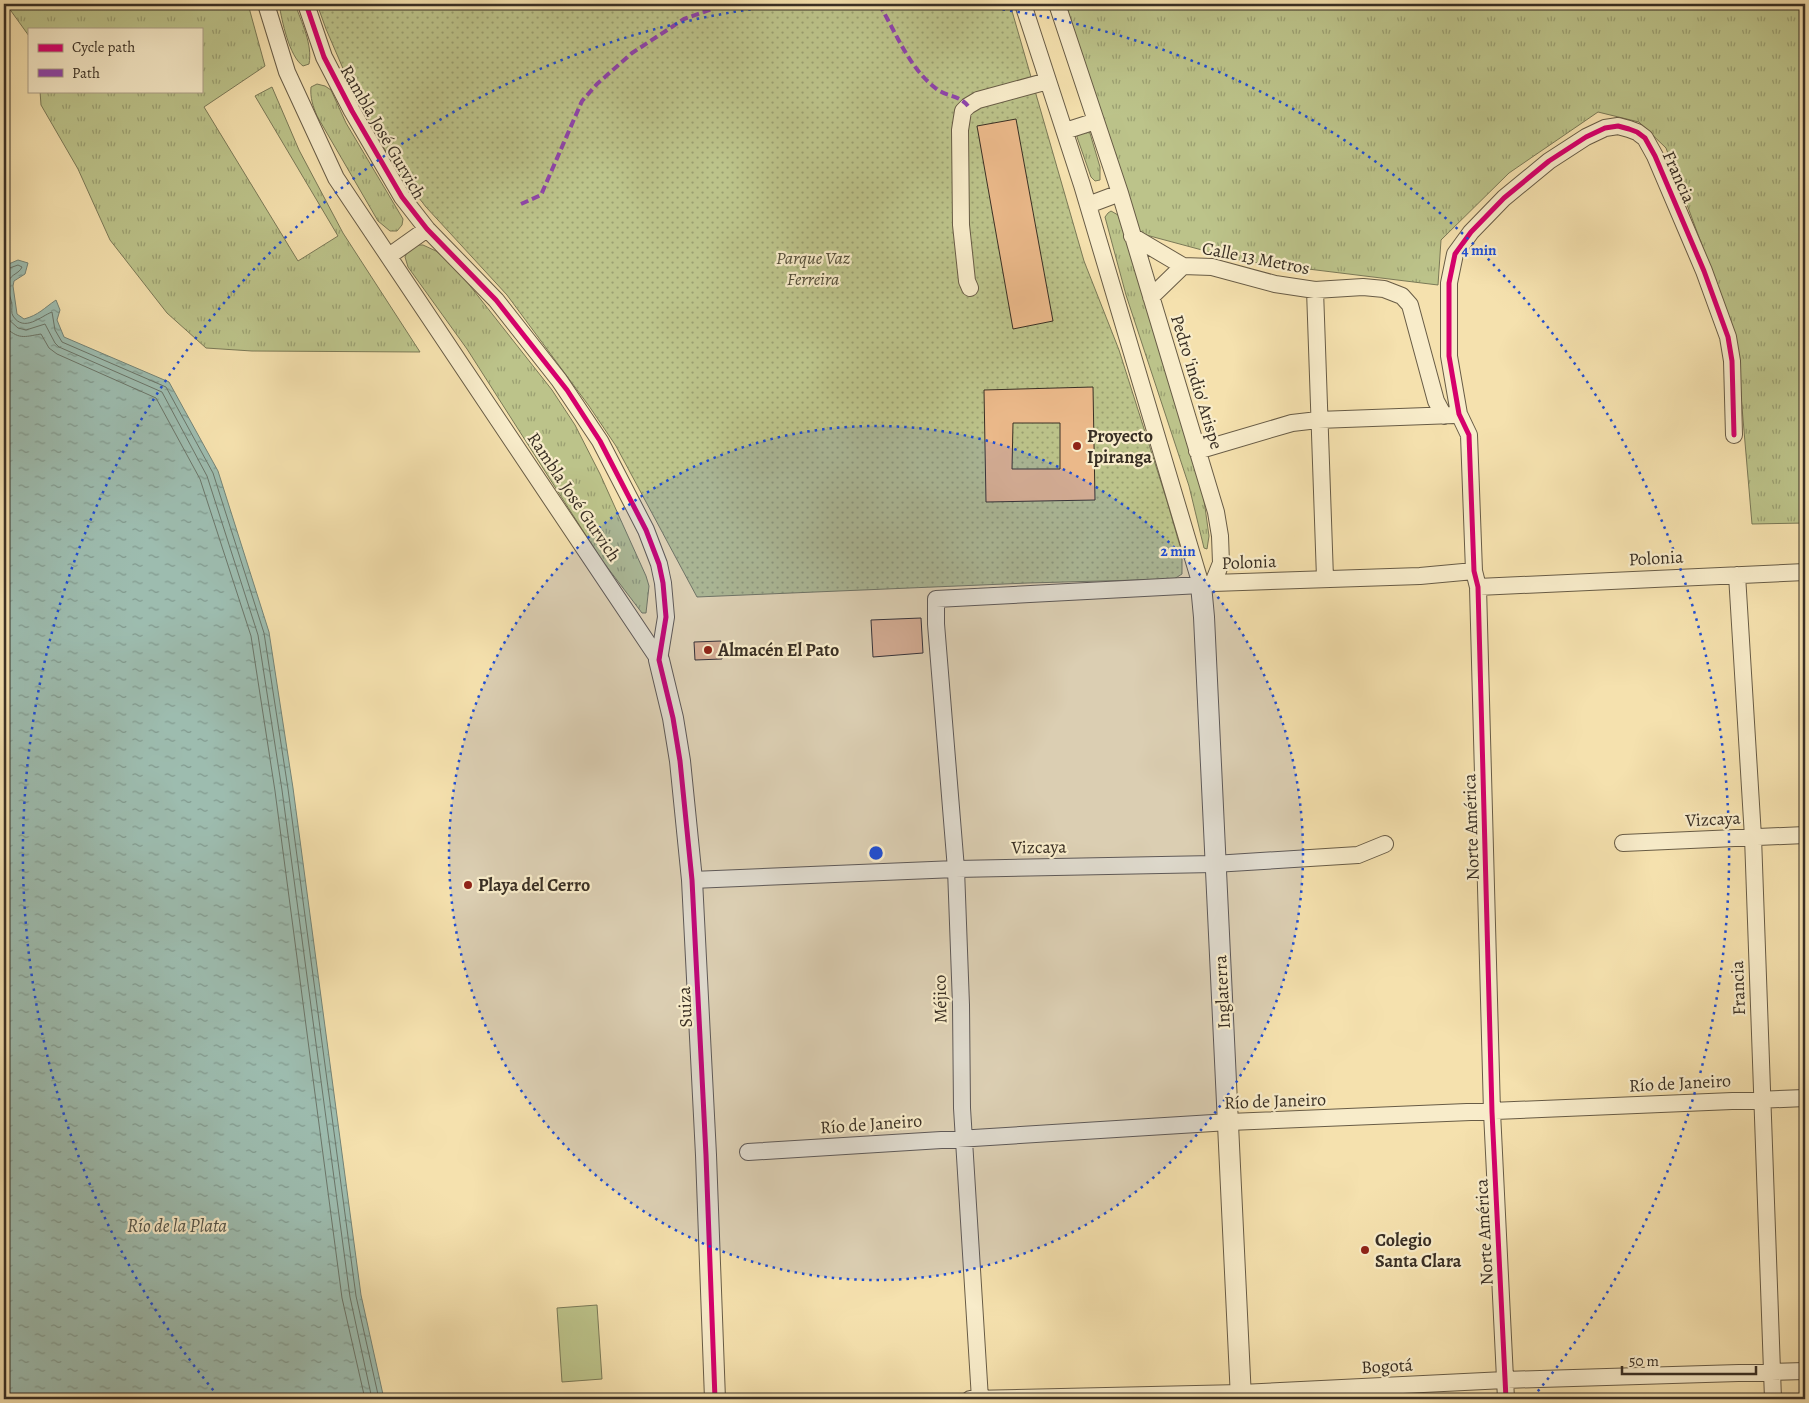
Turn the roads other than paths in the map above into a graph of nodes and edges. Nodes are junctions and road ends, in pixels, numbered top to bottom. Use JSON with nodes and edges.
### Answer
{"nodes":[{"id":1,"x":266,"y":4,"type":"edge"},
{"id":2,"x":306,"y":4,"type":"edge"},
{"id":3,"x":1023,"y":4,"type":"edge"},
{"id":4,"x":1057,"y":4,"type":"edge"},
{"id":5,"x":1048,"y":81,"type":"junction"},
{"id":6,"x":1096,"y":121,"type":"junction"},
{"id":7,"x":1065,"y":131,"type":"junction"},
{"id":8,"x":1120,"y":193,"type":"junction"},
{"id":9,"x":1088,"y":205,"type":"junction"},
{"id":10,"x":427,"y":229,"type":"junction"},
{"id":11,"x":1132,"y":236,"type":"junction"},
{"id":12,"x":389,"y":256,"type":"junction"},
{"id":13,"x":1453,"y":259,"type":"joint"},
{"id":14,"x":1183,"y":266,"type":"junction"},
{"id":15,"x":970,"y":288,"type":"dead end"},
{"id":16,"x":1315,"y":290,"type":"junction"},
{"id":17,"x":1151,"y":296,"type":"junction"},
{"id":18,"x":1451,"y":415,"type":"junction"},
{"id":19,"x":1318,"y":420,"type":"junction"},
{"id":20,"x":1734,"y":436,"type":"dead end"},
{"id":21,"x":1197,"y":450,"type":"junction"},
{"id":22,"x":1805,"y":572,"type":"edge"},
{"id":23,"x":1737,"y":575,"type":"junction"},
{"id":24,"x":1325,"y":578,"type":"junction"},
{"id":25,"x":1476,"y":579,"type":"junction"},
{"id":26,"x":1207,"y":584,"type":"junction"},
{"id":27,"x":936,"y":598,"type":"joint"},
{"id":28,"x":666,"y":617,"type":"joint"},
{"id":29,"x":659,"y":660,"type":"junction"},
{"id":30,"x":1805,"y":835,"type":"edge"},
{"id":31,"x":1753,"y":836,"type":"junction"},
{"id":32,"x":1623,"y":843,"type":"dead end"},
{"id":33,"x":1384,"y":844,"type":"dead end"},
{"id":34,"x":1214,"y":864,"type":"junction"},
{"id":35,"x":956,"y":869,"type":"junction"},
{"id":36,"x":692,"y":880,"type":"junction"},
{"id":37,"x":1805,"y":1098,"type":"edge"},
{"id":38,"x":1762,"y":1099,"type":"junction"},
{"id":39,"x":1492,"y":1112,"type":"junction"},
{"id":40,"x":1229,"y":1122,"type":"junction"},
{"id":41,"x":964,"y":1138,"type":"junction"},
{"id":42,"x":748,"y":1152,"type":"dead end"},
{"id":43,"x":1805,"y":1371,"type":"edge"},
{"id":44,"x":1772,"y":1372,"type":"junction"},
{"id":45,"x":1505,"y":1380,"type":"junction"},
{"id":46,"x":1241,"y":1396,"type":"edge"},
{"id":47,"x":715,"y":1399,"type":"edge"},
{"id":48,"x":976,"y":1399,"type":"edge"},
{"id":49,"x":1506,"y":1399,"type":"edge"},
{"id":50,"x":1773,"y":1399,"type":"edge"}],
"edges":[{"from":1,"to":12,"type":"street","name":"Rambla José Gurvich"},
{"from":2,"to":10,"type":"street","name":"Rambla José Gurvich"},
{"from":3,"to":5,"type":"street"},
{"from":4,"to":6,"type":"street","name":"Pedro 'indio' Arispe"},
{"from":5,"to":7,"type":"street"},
{"from":5,"to":15,"type":"street"},
{"from":6,"to":7,"type":"street"},
{"from":6,"to":8,"type":"street","name":"Pedro 'indio' Arispe"},
{"from":7,"to":9,"type":"street"},
{"from":8,"to":9,"type":"street"},
{"from":8,"to":11,"type":"street","name":"Pedro 'indio' Arispe"},
{"from":9,"to":26,"type":"street"},
{"from":10,"to":12,"type":"street"},
{"from":10,"to":28,"type":"street","name":"Rambla José Gurvich"},
{"from":11,"to":14,"type":"street","name":"Calle 13 Metros"},
{"from":11,"to":17,"type":"street","name":"Pedro 'indio' Arispe"},
{"from":12,"to":29,"type":"street","name":"Rambla José Gurvich"},
{"from":13,"to":18,"type":"street","name":"Norte América"},
{"from":13,"to":20,"type":"street","name":"Francia"},
{"from":14,"to":16,"type":"street","name":"Calle 13 Metros"},
{"from":14,"to":17,"type":"street","name":"Calle 13 Metros"},
{"from":16,"to":18,"type":"street","name":"Calle 13 Metros"},
{"from":16,"to":19,"type":"street"},
{"from":17,"to":21,"type":"street","name":"Pedro 'indio' Arispe"},
{"from":18,"to":19,"type":"street"},
{"from":18,"to":25,"type":"street","name":"Norte América"},
{"from":19,"to":21,"type":"street"},
{"from":19,"to":24,"type":"street"},
{"from":21,"to":26,"type":"street","name":"Pedro 'indio' Arispe"},
{"from":22,"to":23,"type":"street","name":"Polonia"},
{"from":23,"to":25,"type":"street","name":"Polonia"},
{"from":23,"to":31,"type":"street","name":"Francia"},
{"from":24,"to":25,"type":"street","name":"Polonia"},
{"from":24,"to":26,"type":"street","name":"Polonia"},
{"from":25,"to":39,"type":"street","name":"Norte América"},
{"from":26,"to":27,"type":"street","name":"Polonia"},
{"from":26,"to":34,"type":"street","name":"Inglaterra"},
{"from":27,"to":35,"type":"street","name":"Méjico"},
{"from":28,"to":29,"type":"street","name":"Suiza"},
{"from":29,"to":36,"type":"street","name":"Suiza"},
{"from":30,"to":31,"type":"street","name":"Vizcaya"},
{"from":31,"to":32,"type":"street","name":"Vizcaya"},
{"from":31,"to":38,"type":"street","name":"Francia"},
{"from":33,"to":34,"type":"street","name":"Vizcaya"},
{"from":34,"to":35,"type":"street","name":"Vizcaya"},
{"from":34,"to":40,"type":"street","name":"Inglaterra"},
{"from":35,"to":36,"type":"street","name":"Vizcaya"},
{"from":35,"to":41,"type":"street","name":"Méjico"},
{"from":36,"to":47,"type":"street","name":"Suiza"},
{"from":37,"to":38,"type":"street","name":"Río de Janeiro"},
{"from":38,"to":39,"type":"street","name":"Río de Janeiro"},
{"from":38,"to":44,"type":"street","name":"Francia"},
{"from":39,"to":40,"type":"street","name":"Río de Janeiro"},
{"from":39,"to":45,"type":"street","name":"Norte América"},
{"from":40,"to":41,"type":"street","name":"Río de Janeiro"},
{"from":40,"to":46,"type":"street","name":"Inglaterra"},
{"from":41,"to":42,"type":"street","name":"Río de Janeiro"},
{"from":41,"to":48,"type":"street","name":"Méjico"},
{"from":43,"to":44,"type":"street","name":"Bogotá"},
{"from":44,"to":45,"type":"street","name":"Bogotá"},
{"from":44,"to":50,"type":"street","name":"Francia"},
{"from":45,"to":46,"type":"street","name":"Bogotá"},
{"from":45,"to":49,"type":"street","name":"Norte América"},
{"from":46,"to":48,"type":"street","name":"Bogotá"}]}
